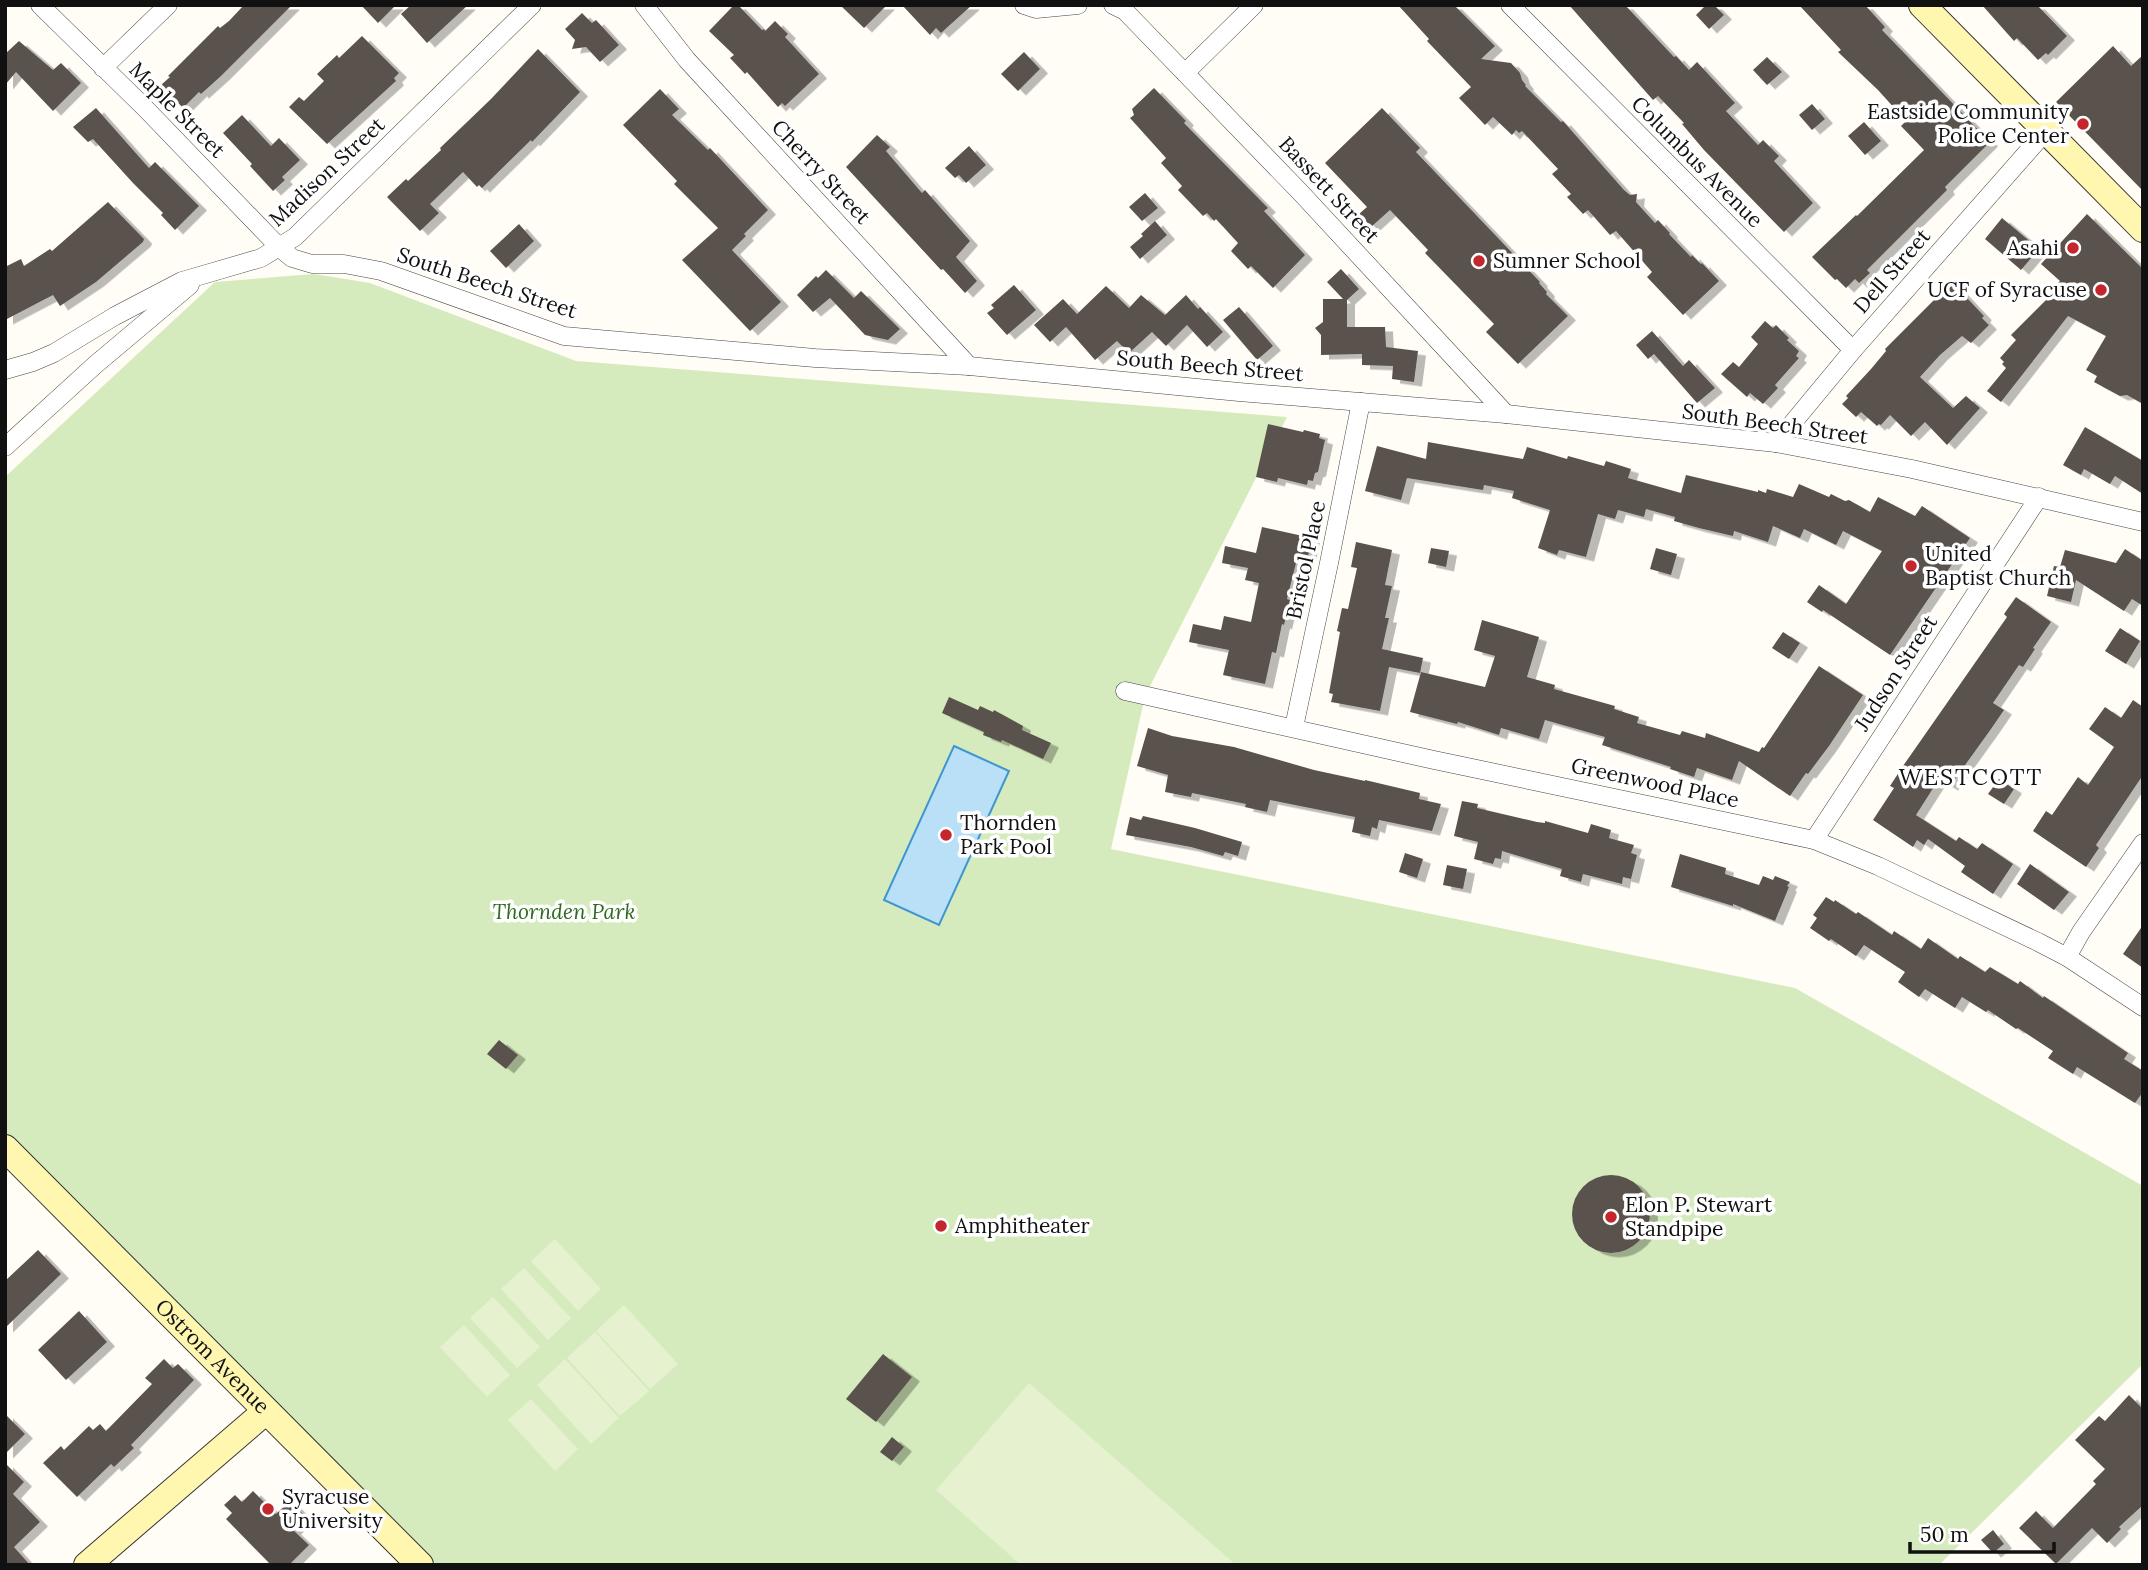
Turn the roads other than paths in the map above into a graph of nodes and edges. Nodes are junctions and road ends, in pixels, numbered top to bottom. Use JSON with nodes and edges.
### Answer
{"nodes":[{"id":1,"x":40,"y":5,"type":"edge"},
{"id":2,"x":168,"y":5,"type":"edge"},
{"id":3,"x":532,"y":5,"type":"edge"},
{"id":4,"x":644,"y":5,"type":"edge"},
{"id":5,"x":1024,"y":5,"type":"edge"},
{"id":6,"x":1078,"y":5,"type":"edge"},
{"id":7,"x":1113,"y":5,"type":"edge"},
{"id":8,"x":1254,"y":5,"type":"edge"},
{"id":9,"x":1510,"y":5,"type":"edge"},
{"id":10,"x":1922,"y":5,"type":"edge"},
{"id":11,"x":103,"y":68,"type":"junction"},
{"id":12,"x":1185,"y":73,"type":"junction"},
{"id":13,"x":2046,"y":131,"type":"junction"},
{"id":14,"x":2143,"y":229,"type":"edge"},
{"id":15,"x":280,"y":248,"type":"junction"},
{"id":16,"x":203,"y":273,"type":"junction"},
{"id":17,"x":1853,"y":350,"type":"junction"},
{"id":18,"x":969,"y":366,"type":"junction"},
{"id":19,"x":5,"y":370,"type":"edge"},
{"id":20,"x":1361,"y":402,"type":"junction"},
{"id":21,"x":1506,"y":414,"type":"junction"},
{"id":22,"x":1776,"y":443,"type":"junction"},
{"id":23,"x":5,"y":447,"type":"edge"},
{"id":24,"x":2039,"y":497,"type":"junction"},
{"id":25,"x":2143,"y":522,"type":"edge"},
{"id":26,"x":1125,"y":691,"type":"dead end"},
{"id":27,"x":1294,"y":727,"type":"junction"},
{"id":28,"x":1814,"y":840,"type":"junction"},
{"id":29,"x":2143,"y":843,"type":"edge"},
{"id":30,"x":2067,"y":957,"type":"junction"},
{"id":31,"x":2143,"y":1007,"type":"edge"},
{"id":32,"x":5,"y":1149,"type":"edge"},
{"id":33,"x":266,"y":1411,"type":"junction"},
{"id":34,"x":87,"y":1565,"type":"edge"},
{"id":35,"x":420,"y":1565,"type":"edge"}],
"edges":[{"from":1,"to":11,"type":"street","name":"Maple Street"},
{"from":2,"to":11,"type":"street"},
{"from":3,"to":15,"type":"street","name":"Madison Street"},
{"from":4,"to":18,"type":"street","name":"Cherry Street"},
{"from":5,"to":6,"type":"street"},
{"from":7,"to":12,"type":"street","name":"Bassett Street"},
{"from":8,"to":12,"type":"street"},
{"from":9,"to":17,"type":"street","name":"Columbus Avenue"},
{"from":10,"to":13,"type":"street"},
{"from":11,"to":15,"type":"street","name":"Maple Street"},
{"from":12,"to":21,"type":"street","name":"Bassett Street"},
{"from":13,"to":14,"type":"street"},
{"from":13,"to":17,"type":"street","name":"Dell Street"},
{"from":15,"to":16,"type":"street","name":"Madison Street"},
{"from":15,"to":18,"type":"street","name":"South Beech Street"},
{"from":16,"to":19,"type":"street"},
{"from":16,"to":23,"type":"street","name":"Madison Street"},
{"from":17,"to":22,"type":"street","name":"Dell Street"},
{"from":18,"to":20,"type":"street","name":"South Beech Street"},
{"from":20,"to":21,"type":"street","name":"South Beech Street"},
{"from":20,"to":27,"type":"street","name":"Bristol Place"},
{"from":21,"to":22,"type":"street","name":"South Beech Street"},
{"from":22,"to":24,"type":"street","name":"South Beech Street"},
{"from":24,"to":25,"type":"street","name":"South Beech Street"},
{"from":24,"to":28,"type":"street","name":"Judson Street"},
{"from":26,"to":27,"type":"street","name":"Greenwood Place"},
{"from":27,"to":28,"type":"street","name":"Greenwood Place"},
{"from":28,"to":30,"type":"street","name":"Greenwood Place"},
{"from":29,"to":30,"type":"street"},
{"from":30,"to":31,"type":"street","name":"Greenwood Place"},
{"from":32,"to":33,"type":"street","name":"Ostrom Avenue"},
{"from":33,"to":34,"type":"street"},
{"from":33,"to":35,"type":"street","name":"Ostrom Avenue"}]}
